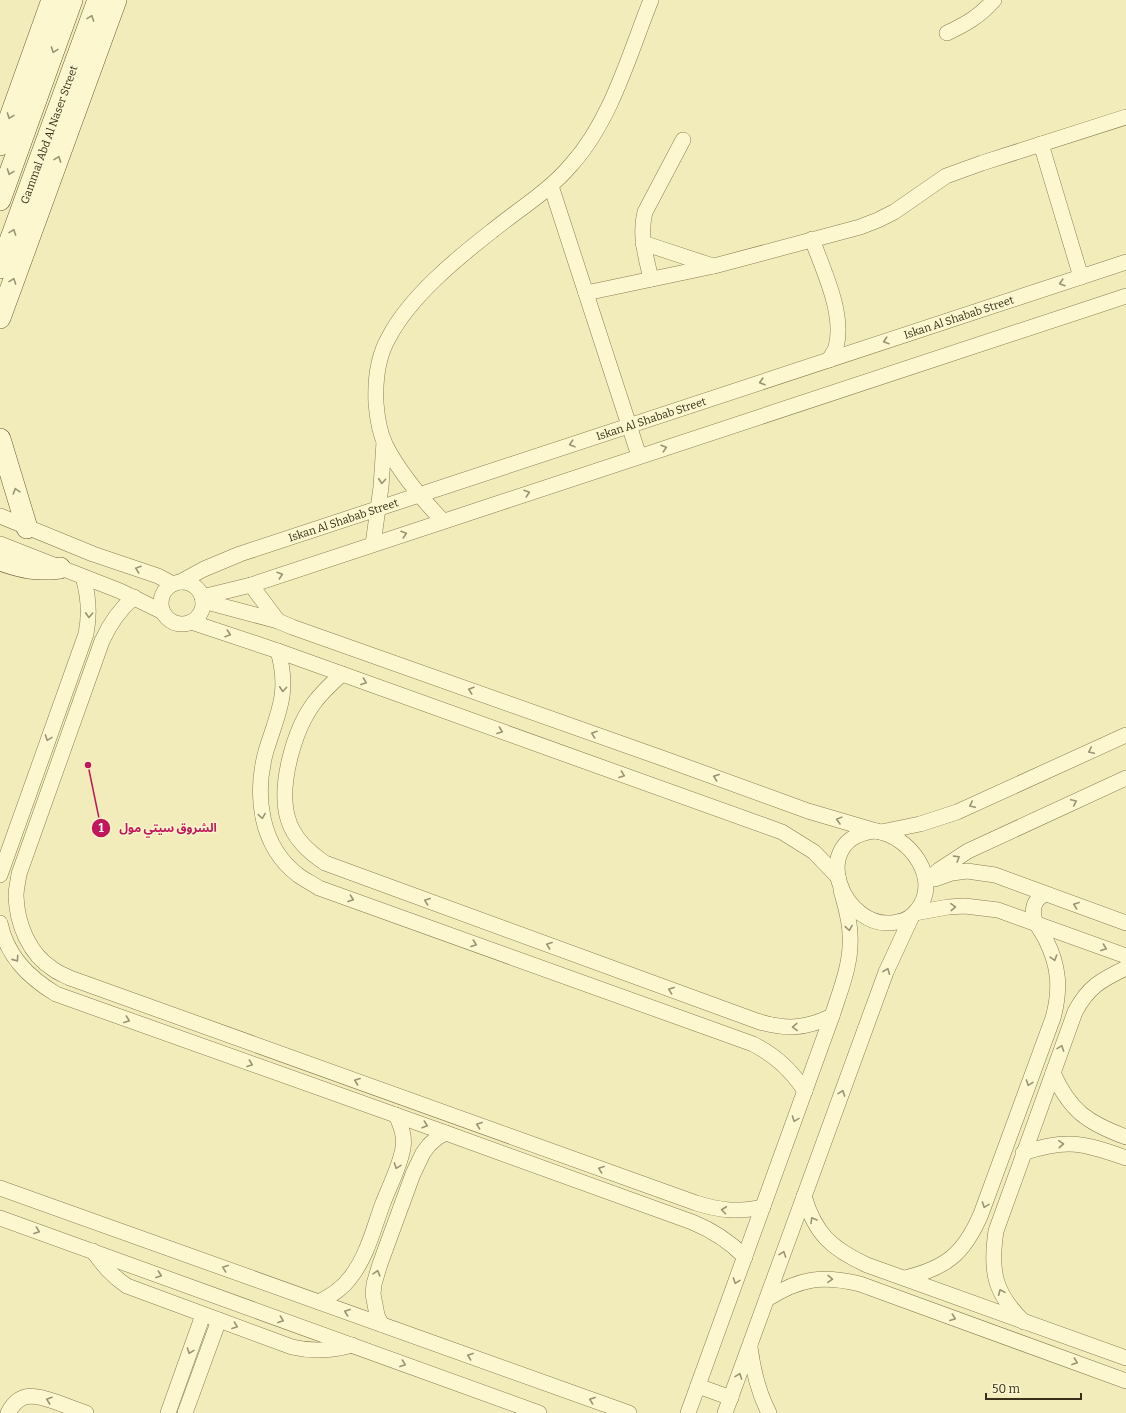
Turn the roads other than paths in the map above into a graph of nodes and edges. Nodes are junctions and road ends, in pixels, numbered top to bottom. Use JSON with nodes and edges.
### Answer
{"nodes":[{"id":1,"x":52,"y":0,"type":"edge"},
{"id":2,"x":72,"y":0,"type":"edge"},
{"id":3,"x":98,"y":0,"type":"edge"},
{"id":4,"x":116,"y":0,"type":"edge"},
{"id":5,"x":651,"y":0,"type":"edge"},
{"id":6,"x":994,"y":0,"type":"edge"},
{"id":7,"x":947,"y":32,"type":"dead end"},
{"id":8,"x":103,"y":38,"type":"junction"},
{"id":9,"x":79,"y":51,"type":"junction"},
{"id":10,"x":30,"y":90,"type":"junction"},
{"id":11,"x":1126,"y":117,"type":"edge"},
{"id":12,"x":683,"y":140,"type":"dead end"},
{"id":13,"x":1041,"y":144,"type":"junction"},
{"id":14,"x":0,"y":145,"type":"edge"},
{"id":15,"x":551,"y":186,"type":"junction"},
{"id":16,"x":0,"y":200,"type":"edge"},
{"id":17,"x":812,"y":240,"type":"junction"},
{"id":18,"x":643,"y":243,"type":"junction"},
{"id":19,"x":1126,"y":262,"type":"edge"},
{"id":20,"x":714,"y":266,"type":"junction"},
{"id":21,"x":0,"y":268,"type":"edge"},
{"id":22,"x":1081,"y":277,"type":"junction"},
{"id":23,"x":651,"y":279,"type":"junction"},
{"id":24,"x":586,"y":293,"type":"junction"},
{"id":25,"x":1126,"y":296,"type":"edge"},
{"id":26,"x":0,"y":318,"type":"edge"},
{"id":27,"x":829,"y":360,"type":"junction"},
{"id":28,"x":629,"y":426,"type":"junction"},
{"id":29,"x":0,"y":439,"type":"edge"},
{"id":30,"x":384,"y":442,"type":"junction"},
{"id":31,"x":639,"y":456,"type":"junction"},
{"id":32,"x":420,"y":495,"type":"junction"},
{"id":33,"x":378,"y":508,"type":"junction"},
{"id":34,"x":2,"y":521,"type":"edge"},
{"id":35,"x":442,"y":521,"type":"junction"},
{"id":36,"x":27,"y":528,"type":"junction"},
{"id":37,"x":0,"y":544,"type":"edge"},
{"id":38,"x":373,"y":544,"type":"junction"},
{"id":39,"x":0,"y":560,"type":"edge"},
{"id":40,"x":60,"y":568,"type":"junction"},
{"id":41,"x":83,"y":577,"type":"junction"},
{"id":42,"x":176,"y":583,"type":"junction"},
{"id":43,"x":251,"y":585,"type":"junction"},
{"id":44,"x":134,"y":597,"type":"junction"},
{"id":45,"x":203,"y":599,"type":"junction"},
{"id":46,"x":163,"y":612,"type":"junction"},
{"id":47,"x":278,"y":621,"type":"junction"},
{"id":48,"x":191,"y":622,"type":"junction"},
{"id":49,"x":278,"y":650,"type":"junction"},
{"id":50,"x":342,"y":674,"type":"junction"},
{"id":51,"x":1126,"y":735,"type":"edge"},
{"id":52,"x":1126,"y":778,"type":"edge"},
{"id":53,"x":878,"y":832,"type":"junction"},
{"id":54,"x":0,"y":875,"type":"edge"},
{"id":55,"x":926,"y":882,"type":"junction"},
{"id":56,"x":839,"y":884,"type":"junction"},
{"id":57,"x":1045,"y":894,"type":"junction"},
{"id":58,"x":913,"y":914,"type":"junction"},
{"id":59,"x":1036,"y":923,"type":"junction"},
{"id":60,"x":1126,"y":923,"type":"edge"},
{"id":61,"x":0,"y":924,"type":"edge"},
{"id":62,"x":1126,"y":956,"type":"edge"},
{"id":63,"x":1126,"y":968,"type":"edge"},
{"id":64,"x":832,"y":1016,"type":"junction"},
{"id":65,"x":1053,"y":1018,"type":"junction"},
{"id":66,"x":1070,"y":1024,"type":"junction"},
{"id":67,"x":1053,"y":1073,"type":"junction"},
{"id":68,"x":805,"y":1091,"type":"junction"},
{"id":69,"x":396,"y":1115,"type":"junction"},
{"id":70,"x":1110,"y":1131,"type":"junction"},
{"id":71,"x":446,"y":1133,"type":"junction"},
{"id":72,"x":1126,"y":1137,"type":"edge"},
{"id":73,"x":1103,"y":1150,"type":"junction"},
{"id":74,"x":1023,"y":1153,"type":"junction"},
{"id":75,"x":1126,"y":1158,"type":"edge"},
{"id":76,"x":0,"y":1188,"type":"edge"},
{"id":77,"x":804,"y":1196,"type":"junction"},
{"id":78,"x":763,"y":1207,"type":"junction"},
{"id":79,"x":0,"y":1218,"type":"edge"},
{"id":80,"x":977,"y":1224,"type":"junction"},
{"id":81,"x":996,"y":1231,"type":"junction"},
{"id":82,"x":93,"y":1251,"type":"junction"},
{"id":83,"x":745,"y":1257,"type":"junction"},
{"id":84,"x":867,"y":1265,"type":"junction"},
{"id":85,"x":905,"y":1278,"type":"junction"},
{"id":86,"x":860,"y":1284,"type":"junction"},
{"id":87,"x":767,"y":1299,"type":"junction"},
{"id":88,"x":319,"y":1302,"type":"junction"},
{"id":89,"x":203,"y":1314,"type":"junction"},
{"id":90,"x":219,"y":1320,"type":"junction"},
{"id":91,"x":1024,"y":1322,"type":"junction"},
{"id":92,"x":381,"y":1324,"type":"junction"},
{"id":93,"x":352,"y":1345,"type":"junction"},
{"id":94,"x":750,"y":1345,"type":"junction"},
{"id":95,"x":1126,"y":1358,"type":"edge"},
{"id":96,"x":1126,"y":1381,"type":"edge"},
{"id":97,"x":698,"y":1386,"type":"junction"},
{"id":98,"x":731,"y":1398,"type":"junction"},
{"id":99,"x":8,"y":1413,"type":"edge"},
{"id":100,"x":86,"y":1413,"type":"edge"},
{"id":101,"x":168,"y":1413,"type":"edge"},
{"id":102,"x":185,"y":1413,"type":"edge"},
{"id":103,"x":539,"y":1413,"type":"edge"},
{"id":104,"x":629,"y":1413,"type":"edge"},
{"id":105,"x":688,"y":1413,"type":"edge"},
{"id":106,"x":725,"y":1413,"type":"edge"},
{"id":107,"x":769,"y":1413,"type":"edge"}],
"edges":[{"from":1,"to":10,"type":"street"},
{"from":2,"to":10,"type":"street","one_way":true},
{"from":9,"to":3,"type":"street","name":"Gammal Abd Al Naser Street","one_way":true},
{"from":4,"to":8,"type":"street"},
{"from":5,"to":15,"type":"street"},
{"from":6,"to":7,"type":"street"},
{"from":8,"to":9,"type":"street"},
{"from":26,"to":8,"type":"street","one_way":true},
{"from":21,"to":9,"type":"street","name":"Gammal Abd Al Naser Street","one_way":true},
{"from":10,"to":14,"type":"street","one_way":true},
{"from":10,"to":16,"type":"street","one_way":true},
{"from":11,"to":13,"type":"street"},
{"from":12,"to":18,"type":"street"},
{"from":13,"to":17,"type":"street"},
{"from":13,"to":22,"type":"street"},
{"from":15,"to":24,"type":"street"},
{"from":15,"to":30,"type":"street"},
{"from":17,"to":20,"type":"street"},
{"from":17,"to":27,"type":"street"},
{"from":18,"to":20,"type":"street"},
{"from":18,"to":23,"type":"street"},
{"from":19,"to":22,"type":"street","name":"Iskan Al Shabab Street"},
{"from":20,"to":23,"type":"street"},
{"from":22,"to":27,"type":"street","name":"Iskan Al Shabab Street","one_way":true},
{"from":23,"to":24,"type":"street"},
{"from":24,"to":28,"type":"street"},
{"from":31,"to":25,"type":"street","one_way":true},
{"from":27,"to":28,"type":"street","name":"Iskan Al Shabab Street","one_way":true},
{"from":28,"to":31,"type":"street"},
{"from":28,"to":32,"type":"street","name":"Iskan Al Shabab Street","one_way":true},
{"from":36,"to":29,"type":"street","one_way":true},
{"from":30,"to":32,"type":"street"},
{"from":30,"to":33,"type":"street","one_way":true},
{"from":35,"to":31,"type":"street","one_way":true},
{"from":32,"to":33,"type":"street","name":"Iskan Al Shabab Street"},
{"from":32,"to":35,"type":"street"},
{"from":33,"to":38,"type":"street"},
{"from":33,"to":42,"type":"street","name":"Iskan Al Shabab Street"},
{"from":34,"to":36,"type":"street"},
{"from":38,"to":35,"type":"street","one_way":true},
{"from":42,"to":36,"type":"street","one_way":true},
{"from":37,"to":40,"type":"street"},
{"from":43,"to":38,"type":"street","one_way":true},
{"from":39,"to":40,"type":"street"},
{"from":40,"to":41,"type":"street"},
{"from":41,"to":44,"type":"street"},
{"from":41,"to":54,"type":"street","one_way":true},
{"from":42,"to":45,"type":"street"},
{"from":42,"to":46,"type":"street"},
{"from":43,"to":45,"type":"street"},
{"from":43,"to":47,"type":"street"},
{"from":44,"to":46,"type":"street"},
{"from":78,"to":44,"type":"street","one_way":true},
{"from":45,"to":47,"type":"street"},
{"from":45,"to":48,"type":"street"},
{"from":46,"to":48,"type":"street"},
{"from":53,"to":47,"type":"street","one_way":true},
{"from":48,"to":49,"type":"street","one_way":true},
{"from":49,"to":50,"type":"street"},
{"from":49,"to":68,"type":"street","one_way":true},
{"from":50,"to":56,"type":"street","one_way":true},
{"from":64,"to":50,"type":"street","one_way":true},
{"from":51,"to":53,"type":"street","one_way":true},
{"from":55,"to":52,"type":"street","one_way":true},
{"from":53,"to":55,"type":"street"},
{"from":53,"to":56,"type":"street"},
{"from":55,"to":57,"type":"street"},
{"from":55,"to":58,"type":"street"},
{"from":56,"to":58,"type":"street"},
{"from":56,"to":64,"type":"street","one_way":true},
{"from":57,"to":59,"type":"street"},
{"from":60,"to":57,"type":"street","one_way":true},
{"from":58,"to":59,"type":"street","one_way":true},
{"from":77,"to":58,"type":"street","one_way":true},
{"from":59,"to":62,"type":"street","one_way":true},
{"from":59,"to":65,"type":"street","one_way":true},
{"from":61,"to":69,"type":"street","one_way":true},
{"from":63,"to":66,"type":"street"},
{"from":64,"to":68,"type":"street"},
{"from":65,"to":66,"type":"street"},
{"from":65,"to":80,"type":"street","one_way":true},
{"from":67,"to":66,"type":"street","one_way":true},
{"from":67,"to":70,"type":"street"},
{"from":67,"to":74,"type":"street"},
{"from":68,"to":78,"type":"street","one_way":true},
{"from":69,"to":71,"type":"street","one_way":true},
{"from":69,"to":88,"type":"street","one_way":true},
{"from":70,"to":72,"type":"street"},
{"from":70,"to":73,"type":"street"},
{"from":71,"to":83,"type":"street"},
{"from":92,"to":71,"type":"street","one_way":true},
{"from":74,"to":73,"type":"street","one_way":true},
{"from":73,"to":75,"type":"street"},
{"from":74,"to":81,"type":"street"},
{"from":88,"to":76,"type":"street","one_way":true},
{"from":84,"to":77,"type":"street","one_way":true},
{"from":87,"to":77,"type":"street","one_way":true},
{"from":78,"to":83,"type":"street"},
{"from":79,"to":82,"type":"street","one_way":true},
{"from":80,"to":81,"type":"street"},
{"from":80,"to":85,"type":"street"},
{"from":91,"to":81,"type":"street","one_way":true},
{"from":82,"to":89,"type":"street"},
{"from":82,"to":93,"type":"street","one_way":true},
{"from":83,"to":97,"type":"street","one_way":true},
{"from":84,"to":85,"type":"street"},
{"from":84,"to":86,"type":"street"},
{"from":85,"to":91,"type":"street"},
{"from":87,"to":86,"type":"street","one_way":true},
{"from":86,"to":96,"type":"street","one_way":true},
{"from":87,"to":94,"type":"street"},
{"from":92,"to":88,"type":"street","one_way":true},
{"from":89,"to":90,"type":"street"},
{"from":89,"to":101,"type":"street","one_way":true},
{"from":90,"to":93,"type":"street","one_way":true},
{"from":90,"to":102,"type":"street"},
{"from":91,"to":95,"type":"street"},
{"from":104,"to":92,"type":"street","one_way":true},
{"from":93,"to":103,"type":"street","one_way":true},
{"from":98,"to":94,"type":"street","one_way":true},
{"from":94,"to":107,"type":"street"},
{"from":97,"to":98,"type":"street"},
{"from":97,"to":105,"type":"street"},
{"from":98,"to":106,"type":"street"},
{"from":100,"to":99,"type":"street","one_way":true}]}
